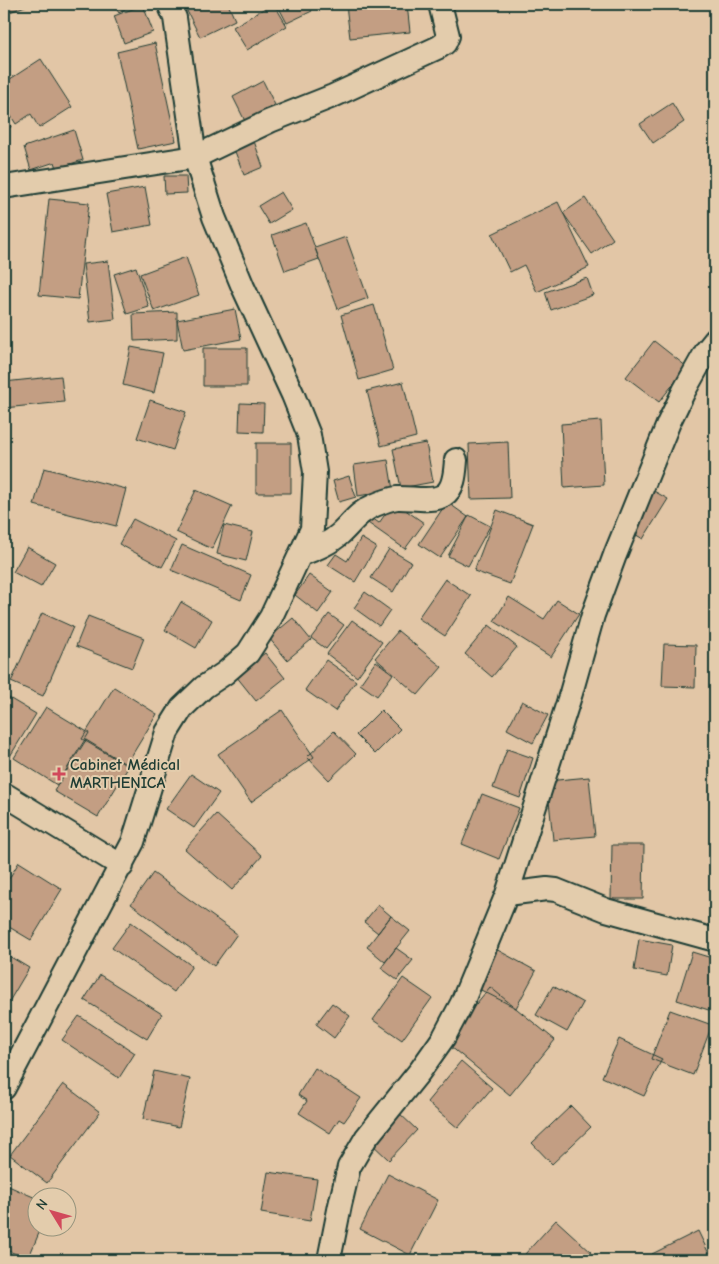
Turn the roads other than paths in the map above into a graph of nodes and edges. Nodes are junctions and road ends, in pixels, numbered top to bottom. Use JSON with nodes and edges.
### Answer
{"nodes":[{"id":1,"x":169,"y":4,"type":"edge"},
{"id":2,"x":440,"y":4,"type":"edge"},
{"id":3,"x":195,"y":157,"type":"junction"},
{"id":4,"x":4,"y":187,"type":"edge"},
{"id":5,"x":715,"y":340,"type":"edge"},
{"id":6,"x":456,"y":460,"type":"dead end"},
{"id":7,"x":302,"y":554,"type":"junction"},
{"id":8,"x":4,"y":794,"type":"edge"},
{"id":9,"x":122,"y":866,"type":"junction"},
{"id":10,"x":507,"y":894,"type":"junction"},
{"id":11,"x":715,"y":940,"type":"edge"},
{"id":12,"x":4,"y":1088,"type":"edge"},
{"id":13,"x":329,"y":1260,"type":"edge"}],
"edges":[{"from":1,"to":3,"type":"street"},
{"from":2,"to":3,"type":"street"},
{"from":3,"to":4,"type":"street"},
{"from":3,"to":7,"type":"street"},
{"from":5,"to":10,"type":"street"},
{"from":6,"to":7,"type":"street"},
{"from":7,"to":9,"type":"street"},
{"from":8,"to":9,"type":"street"},
{"from":9,"to":12,"type":"street"},
{"from":10,"to":11,"type":"street"},
{"from":10,"to":13,"type":"street"}]}
